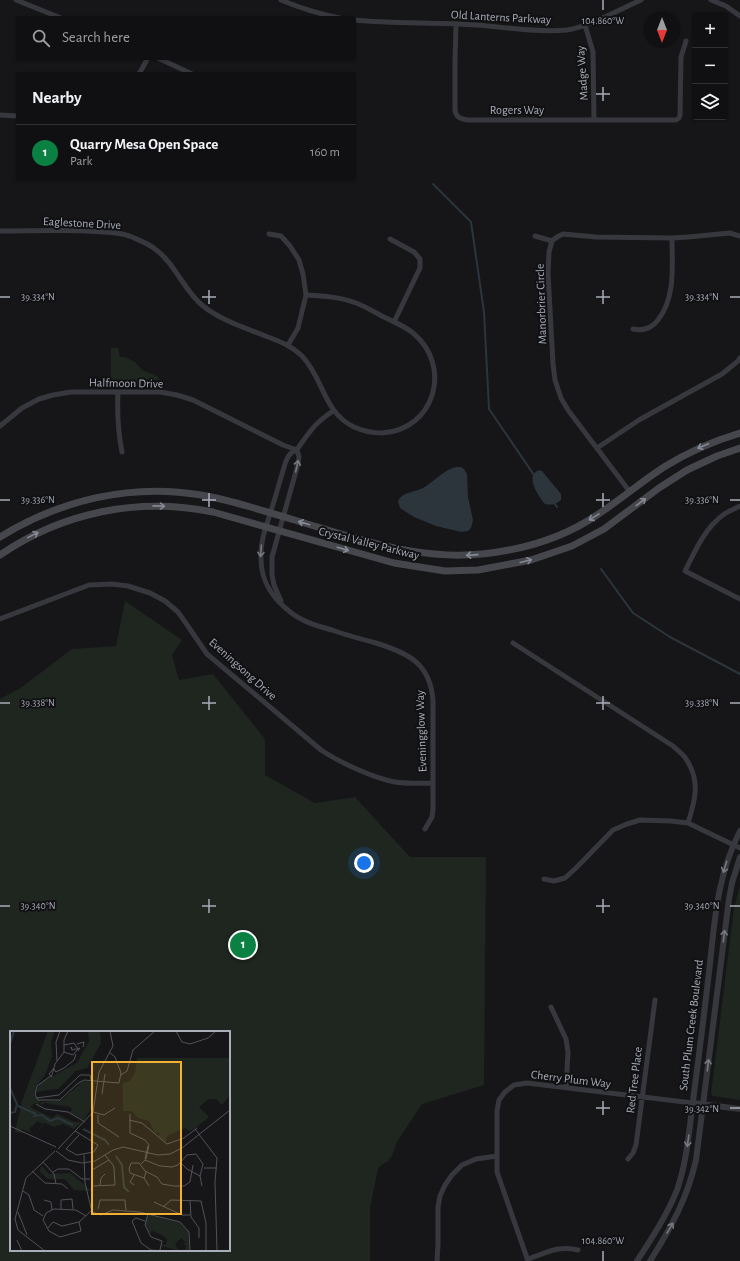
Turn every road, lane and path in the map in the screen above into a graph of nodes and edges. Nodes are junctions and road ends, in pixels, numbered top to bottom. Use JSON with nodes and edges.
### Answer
{"nodes":[{"id":1,"x":16,"y":0,"type":"edge"},
{"id":2,"x":281,"y":0,"type":"edge"},
{"id":3,"x":641,"y":0,"type":"edge"},
{"id":4,"x":711,"y":0,"type":"edge"},
{"id":5,"x":56,"y":16,"type":"edge"},
{"id":6,"x":330,"y":16,"type":"edge"},
{"id":7,"x":740,"y":16,"type":"edge"},
{"id":8,"x":356,"y":20,"type":"edge"},
{"id":9,"x":456,"y":24,"type":"junction"},
{"id":10,"x":586,"y":25,"type":"junction"},
{"id":11,"x":686,"y":41,"type":"dead end"},
{"id":12,"x":147,"y":60,"type":"edge"},
{"id":13,"x":162,"y":60,"type":"edge"},
{"id":14,"x":140,"y":72,"type":"edge"},
{"id":15,"x":188,"y":72,"type":"edge"},
{"id":16,"x":0,"y":116,"type":"edge"},
{"id":17,"x":16,"y":116,"type":"edge"},
{"id":18,"x":594,"y":120,"type":"junction"},
{"id":19,"x":0,"y":231,"type":"edge"},
{"id":20,"x":269,"y":234,"type":"dead end"},
{"id":21,"x":535,"y":236,"type":"dead end"},
{"id":22,"x":740,"y":236,"type":"edge"},
{"id":23,"x":672,"y":238,"type":"junction"},
{"id":24,"x":390,"y":240,"type":"dead end"},
{"id":25,"x":552,"y":242,"type":"junction"},
{"id":26,"x":306,"y":295,"type":"junction"},
{"id":27,"x":394,"y":322,"type":"junction"},
{"id":28,"x":633,"y":329,"type":"dead end"},
{"id":29,"x":288,"y":345,"type":"junction"},
{"id":30,"x":739,"y":360,"type":"edge"},
{"id":31,"x":118,"y":392,"type":"junction"},
{"id":32,"x":333,"y":411,"type":"junction"},
{"id":33,"x":0,"y":426,"type":"edge"},
{"id":34,"x":740,"y":433,"type":"edge"},
{"id":35,"x":596,"y":448,"type":"junction"},
{"id":36,"x":740,"y":448,"type":"edge"},
{"id":37,"x":297,"y":450,"type":"junction"},
{"id":38,"x":122,"y":452,"type":"dead end"},
{"id":39,"x":630,"y":492,"type":"junction"},
{"id":40,"x":740,"y":506,"type":"edge"},
{"id":41,"x":270,"y":513,"type":"junction"},
{"id":42,"x":283,"y":517,"type":"junction"},
{"id":43,"x":266,"y":527,"type":"junction"},
{"id":44,"x":279,"y":530,"type":"junction"},
{"id":45,"x":0,"y":537,"type":"edge"},
{"id":46,"x":0,"y":555,"type":"edge"},
{"id":47,"x":740,"y":599,"type":"edge"},
{"id":48,"x":283,"y":606,"type":"junction"},
{"id":49,"x":0,"y":619,"type":"edge"},
{"id":50,"x":513,"y":643,"type":"dead end"},
{"id":51,"x":433,"y":783,"type":"junction"},
{"id":52,"x":688,"y":824,"type":"junction"},
{"id":53,"x":425,"y":829,"type":"dead end"},
{"id":54,"x":740,"y":832,"type":"edge"},
{"id":55,"x":733,"y":845,"type":"junction"},
{"id":56,"x":740,"y":848,"type":"edge"},
{"id":57,"x":740,"y":856,"type":"edge"},
{"id":58,"x":544,"y":879,"type":"dead end"},
{"id":59,"x":655,"y":1000,"type":"dead end"},
{"id":60,"x":551,"y":1007,"type":"dead end"},
{"id":61,"x":566,"y":1088,"type":"junction"},
{"id":62,"x":642,"y":1097,"type":"junction"},
{"id":63,"x":693,"y":1103,"type":"junction"},
{"id":64,"x":704,"y":1104,"type":"junction"},
{"id":65,"x":740,"y":1109,"type":"edge"},
{"id":66,"x":497,"y":1156,"type":"junction"},
{"id":67,"x":628,"y":1159,"type":"dead end"},
{"id":68,"x":578,"y":1250,"type":"dead end"},
{"id":69,"x":528,"y":1260,"type":"edge"},
{"id":70,"x":437,"y":1261,"type":"edge"},
{"id":71,"x":637,"y":1261,"type":"edge"},
{"id":72,"x":650,"y":1261,"type":"edge"}],
"edges":[{"from":1,"to":5,"type":"street"},
{"from":2,"to":6,"type":"street"},
{"from":3,"to":10,"type":"street","name":"Old Lanterns Parkway"},
{"from":4,"to":7,"type":"street"},
{"from":8,"to":9,"type":"street","name":"Old Lanterns Parkway"},
{"from":9,"to":10,"type":"street","name":"Old Lanterns Parkway"},
{"from":9,"to":18,"type":"street","name":"Rogers Way"},
{"from":10,"to":18,"type":"street","name":"Madge Way"},
{"from":11,"to":18,"type":"street","name":"Rogers Way"},
{"from":12,"to":14,"type":"street"},
{"from":13,"to":15,"type":"street"},
{"from":16,"to":17,"type":"street"},
{"from":19,"to":29,"type":"street","name":"Eaglestone Drive"},
{"from":20,"to":26,"type":"street"},
{"from":21,"to":25,"type":"street"},
{"from":22,"to":23,"type":"street"},
{"from":23,"to":25,"type":"street"},
{"from":23,"to":28,"type":"street"},
{"from":24,"to":27,"type":"street"},
{"from":25,"to":35,"type":"street","name":"Manorbrier Circle"},
{"from":26,"to":27,"type":"street","name":"Eaglestone Drive"},
{"from":26,"to":29,"type":"street"},
{"from":27,"to":32,"type":"street","name":"Eaglestone Drive"},
{"from":29,"to":32,"type":"street","name":"Eaglestone Drive"},
{"from":30,"to":35,"type":"street"},
{"from":31,"to":33,"type":"street","name":"Halfmoon Drive"},
{"from":31,"to":37,"type":"street","name":"Halfmoon Drive"},
{"from":31,"to":38,"type":"street"},
{"from":32,"to":37,"type":"street","name":"Eveningglow Way"},
{"from":34,"to":39,"type":"main road","name":"Crystal Valley Parkway","one_way":true},
{"from":35,"to":39,"type":"street","name":"Manorbrier Circle"},
{"from":44,"to":36,"type":"main road","name":"Crystal Valley Parkway","one_way":true},
{"from":37,"to":41,"type":"street","name":"Eveningglow Way"},
{"from":42,"to":37,"type":"street","one_way":true},
{"from":39,"to":42,"type":"main road","name":"Crystal Valley Parkway","one_way":true},
{"from":40,"to":47,"type":"street"},
{"from":41,"to":42,"type":"main road","name":"Crystal Valley Parkway"},
{"from":41,"to":43,"type":"street","name":"Eveningglow Way"},
{"from":41,"to":45,"type":"main road","name":"Crystal Valley Parkway"},
{"from":42,"to":44,"type":"street"},
{"from":43,"to":44,"type":"main road","name":"Crystal Valley Parkway"},
{"from":46,"to":43,"type":"main road","name":"Crystal Valley Parkway","one_way":true},
{"from":43,"to":48,"type":"street","name":"Eveningglow Way","one_way":true},
{"from":44,"to":48,"type":"street"},
{"from":48,"to":51,"type":"street","name":"Eveningglow Way"},
{"from":49,"to":51,"type":"street","name":"Eveningsong Drive"},
{"from":50,"to":52,"type":"street"},
{"from":51,"to":53,"type":"street","name":"Eveningglow Way"},
{"from":52,"to":55,"type":"street"},
{"from":52,"to":58,"type":"street"},
{"from":54,"to":55,"type":"street","name":"South Plum Creek Boulevard"},
{"from":55,"to":56,"type":"street"},
{"from":55,"to":63,"type":"street","name":"South Plum Creek Boulevard","one_way":true},
{"from":64,"to":57,"type":"street","name":"South Plum Creek Boulevard","one_way":true},
{"from":59,"to":62,"type":"street","name":"Red Tree Place"},
{"from":60,"to":61,"type":"street"},
{"from":61,"to":62,"type":"street","name":"Cherry Plum Way"},
{"from":61,"to":66,"type":"street","name":"Cherry Plum Way"},
{"from":62,"to":63,"type":"street","name":"Cherry Plum Way"},
{"from":62,"to":67,"type":"street","name":"Red Tree Place"},
{"from":63,"to":64,"type":"street"},
{"from":63,"to":71,"type":"street","name":"South Plum Creek Boulevard","one_way":true},
{"from":64,"to":65,"type":"street"},
{"from":72,"to":64,"type":"street","name":"South Plum Creek Boulevard","one_way":true},
{"from":66,"to":69,"type":"street","name":"Cherry Plum Way"},
{"from":66,"to":70,"type":"street"},
{"from":68,"to":69,"type":"street"}]}
